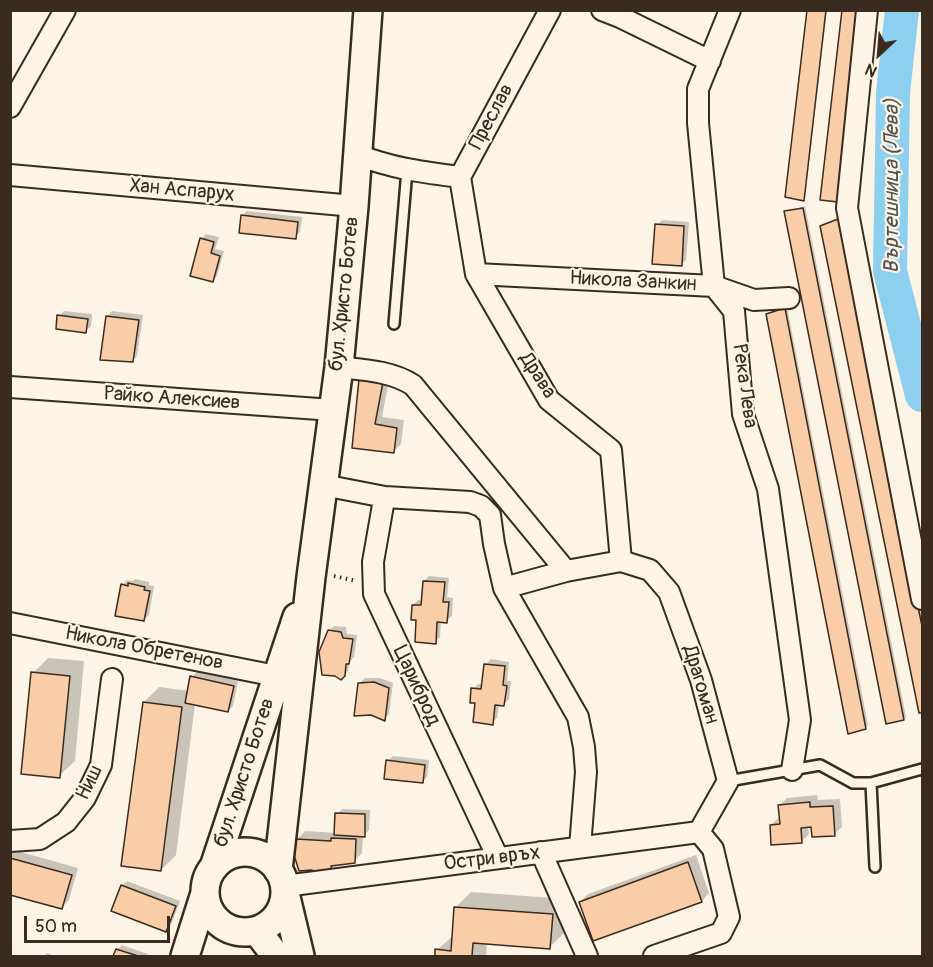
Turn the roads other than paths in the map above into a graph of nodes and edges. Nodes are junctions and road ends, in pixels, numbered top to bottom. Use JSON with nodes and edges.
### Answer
{"nodes":[{"id":1,"x":65,"y":10,"type":"edge"},
{"id":2,"x":368,"y":10,"type":"edge"},
{"id":3,"x":550,"y":10,"type":"edge"},
{"id":4,"x":730,"y":10,"type":"edge"},
{"id":5,"x":867,"y":10,"type":"edge"},
{"id":6,"x":614,"y":13,"type":"edge"},
{"id":7,"x":710,"y":61,"type":"junction"},
{"id":8,"x":10,"y":107,"type":"edge"},
{"id":9,"x":358,"y":155,"type":"junction"},
{"id":10,"x":408,"y":170,"type":"junction"},
{"id":11,"x":10,"y":175,"type":"edge"},
{"id":12,"x":460,"y":177,"type":"junction"},
{"id":13,"x":354,"y":206,"type":"junction"},
{"id":14,"x":476,"y":274,"type":"junction"},
{"id":15,"x":714,"y":286,"type":"junction"},
{"id":16,"x":789,"y":298,"type":"dead end"},
{"id":17,"x":394,"y":324,"type":"dead end"},
{"id":18,"x":339,"y":367,"type":"junction"},
{"id":19,"x":10,"y":387,"type":"edge"},
{"id":20,"x":333,"y":410,"type":"junction"},
{"id":21,"x":323,"y":485,"type":"junction"},
{"id":22,"x":383,"y":506,"type":"dead end"},
{"id":23,"x":621,"y":561,"type":"junction"},
{"id":24,"x":566,"y":571,"type":"junction"},
{"id":25,"x":311,"y":573,"type":"junction"},
{"id":26,"x":504,"y":588,"type":"junction"},
{"id":27,"x":922,"y":599,"type":"edge"},
{"id":28,"x":10,"y":623,"type":"edge"},
{"id":29,"x":276,"y":676,"type":"junction"},
{"id":30,"x":112,"y":679,"type":"dead end"},
{"id":31,"x":922,"y":769,"type":"edge"},
{"id":32,"x":792,"y":770,"type":"junction"},
{"id":33,"x":728,"y":781,"type":"junction"},
{"id":34,"x":871,"y":783,"type":"junction"},
{"id":35,"x":699,"y":831,"type":"junction"},
{"id":36,"x":10,"y":841,"type":"edge"},
{"id":37,"x":580,"y":847,"type":"junction"},
{"id":38,"x":541,"y":852,"type":"junction"},
{"id":39,"x":498,"y":858,"type":"junction"},
{"id":40,"x":214,"y":867,"type":"junction"},
{"id":41,"x":875,"y":867,"type":"dead end"},
{"id":42,"x":283,"y":883,"type":"junction"},
{"id":43,"x":205,"y":893,"type":"junction"},
{"id":44,"x":244,"y":931,"type":"junction"},
{"id":45,"x":185,"y":957,"type":"edge"},
{"id":46,"x":194,"y":957,"type":"edge"},
{"id":47,"x":276,"y":957,"type":"edge"},
{"id":48,"x":300,"y":957,"type":"edge"},
{"id":49,"x":587,"y":957,"type":"edge"},
{"id":50,"x":654,"y":957,"type":"edge"}],
"edges":[{"from":1,"to":8,"type":"street"},
{"from":2,"to":9,"type":"street","name":"бул. Христо Ботев"},
{"from":3,"to":12,"type":"street","name":"Преслав"},
{"from":4,"to":7,"type":"street"},
{"from":5,"to":27,"type":"street"},
{"from":6,"to":7,"type":"street"},
{"from":7,"to":15,"type":"street"},
{"from":9,"to":10,"type":"street"},
{"from":9,"to":13,"type":"street","name":"бул. Христо Ботев"},
{"from":10,"to":12,"type":"street"},
{"from":10,"to":17,"type":"lane"},
{"from":11,"to":13,"type":"street","name":"Хан Аспарух"},
{"from":12,"to":14,"type":"street","name":"Драва"},
{"from":13,"to":18,"type":"street","name":"бул. Христо Ботев"},
{"from":14,"to":15,"type":"street","name":"Никола Занкин"},
{"from":14,"to":23,"type":"street","name":"Драва"},
{"from":15,"to":16,"type":"street","name":"Никола Занкин"},
{"from":15,"to":32,"type":"street","name":"Река Лева"},
{"from":18,"to":20,"type":"street","name":"бул. Христо Ботев"},
{"from":18,"to":24,"type":"street"},
{"from":19,"to":20,"type":"street","name":"Райко Алексиев"},
{"from":20,"to":21,"type":"street","name":"бул. Христо Ботев"},
{"from":21,"to":25,"type":"street","name":"бул. Христо Ботев"},
{"from":21,"to":26,"type":"street"},
{"from":22,"to":39,"type":"street","name":"Цариброд"},
{"from":23,"to":24,"type":"street"},
{"from":23,"to":33,"type":"street","name":"Драгоман"},
{"from":24,"to":26,"type":"street"},
{"from":25,"to":29,"type":"street","name":"бул. Христо Ботев"},
{"from":25,"to":42,"type":"street","name":"бул. Христо Ботев"},
{"from":26,"to":37,"type":"street"},
{"from":28,"to":29,"type":"street","name":"Никола Обретенов"},
{"from":29,"to":40,"type":"street","name":"бул. Христо Ботев"},
{"from":30,"to":36,"type":"street","name":"Ниш"},
{"from":31,"to":34,"type":"lane"},
{"from":32,"to":33,"type":"lane"},
{"from":32,"to":34,"type":"lane"},
{"from":33,"to":35,"type":"street"},
{"from":34,"to":41,"type":"lane"},
{"from":35,"to":37,"type":"street","name":"Остри връх"},
{"from":35,"to":50,"type":"street"},
{"from":37,"to":38,"type":"street","name":"Остри връх"},
{"from":38,"to":39,"type":"street","name":"Остри връх"},
{"from":38,"to":49,"type":"street"},
{"from":39,"to":42,"type":"street","name":"Остри връх"},
{"from":40,"to":42,"type":"street"},
{"from":40,"to":43,"type":"street"},
{"from":42,"to":44,"type":"street"},
{"from":42,"to":48,"type":"street"},
{"from":43,"to":44,"type":"street"},
{"from":43,"to":45,"type":"street"},
{"from":44,"to":46,"type":"street"},
{"from":44,"to":47,"type":"street"}]}
